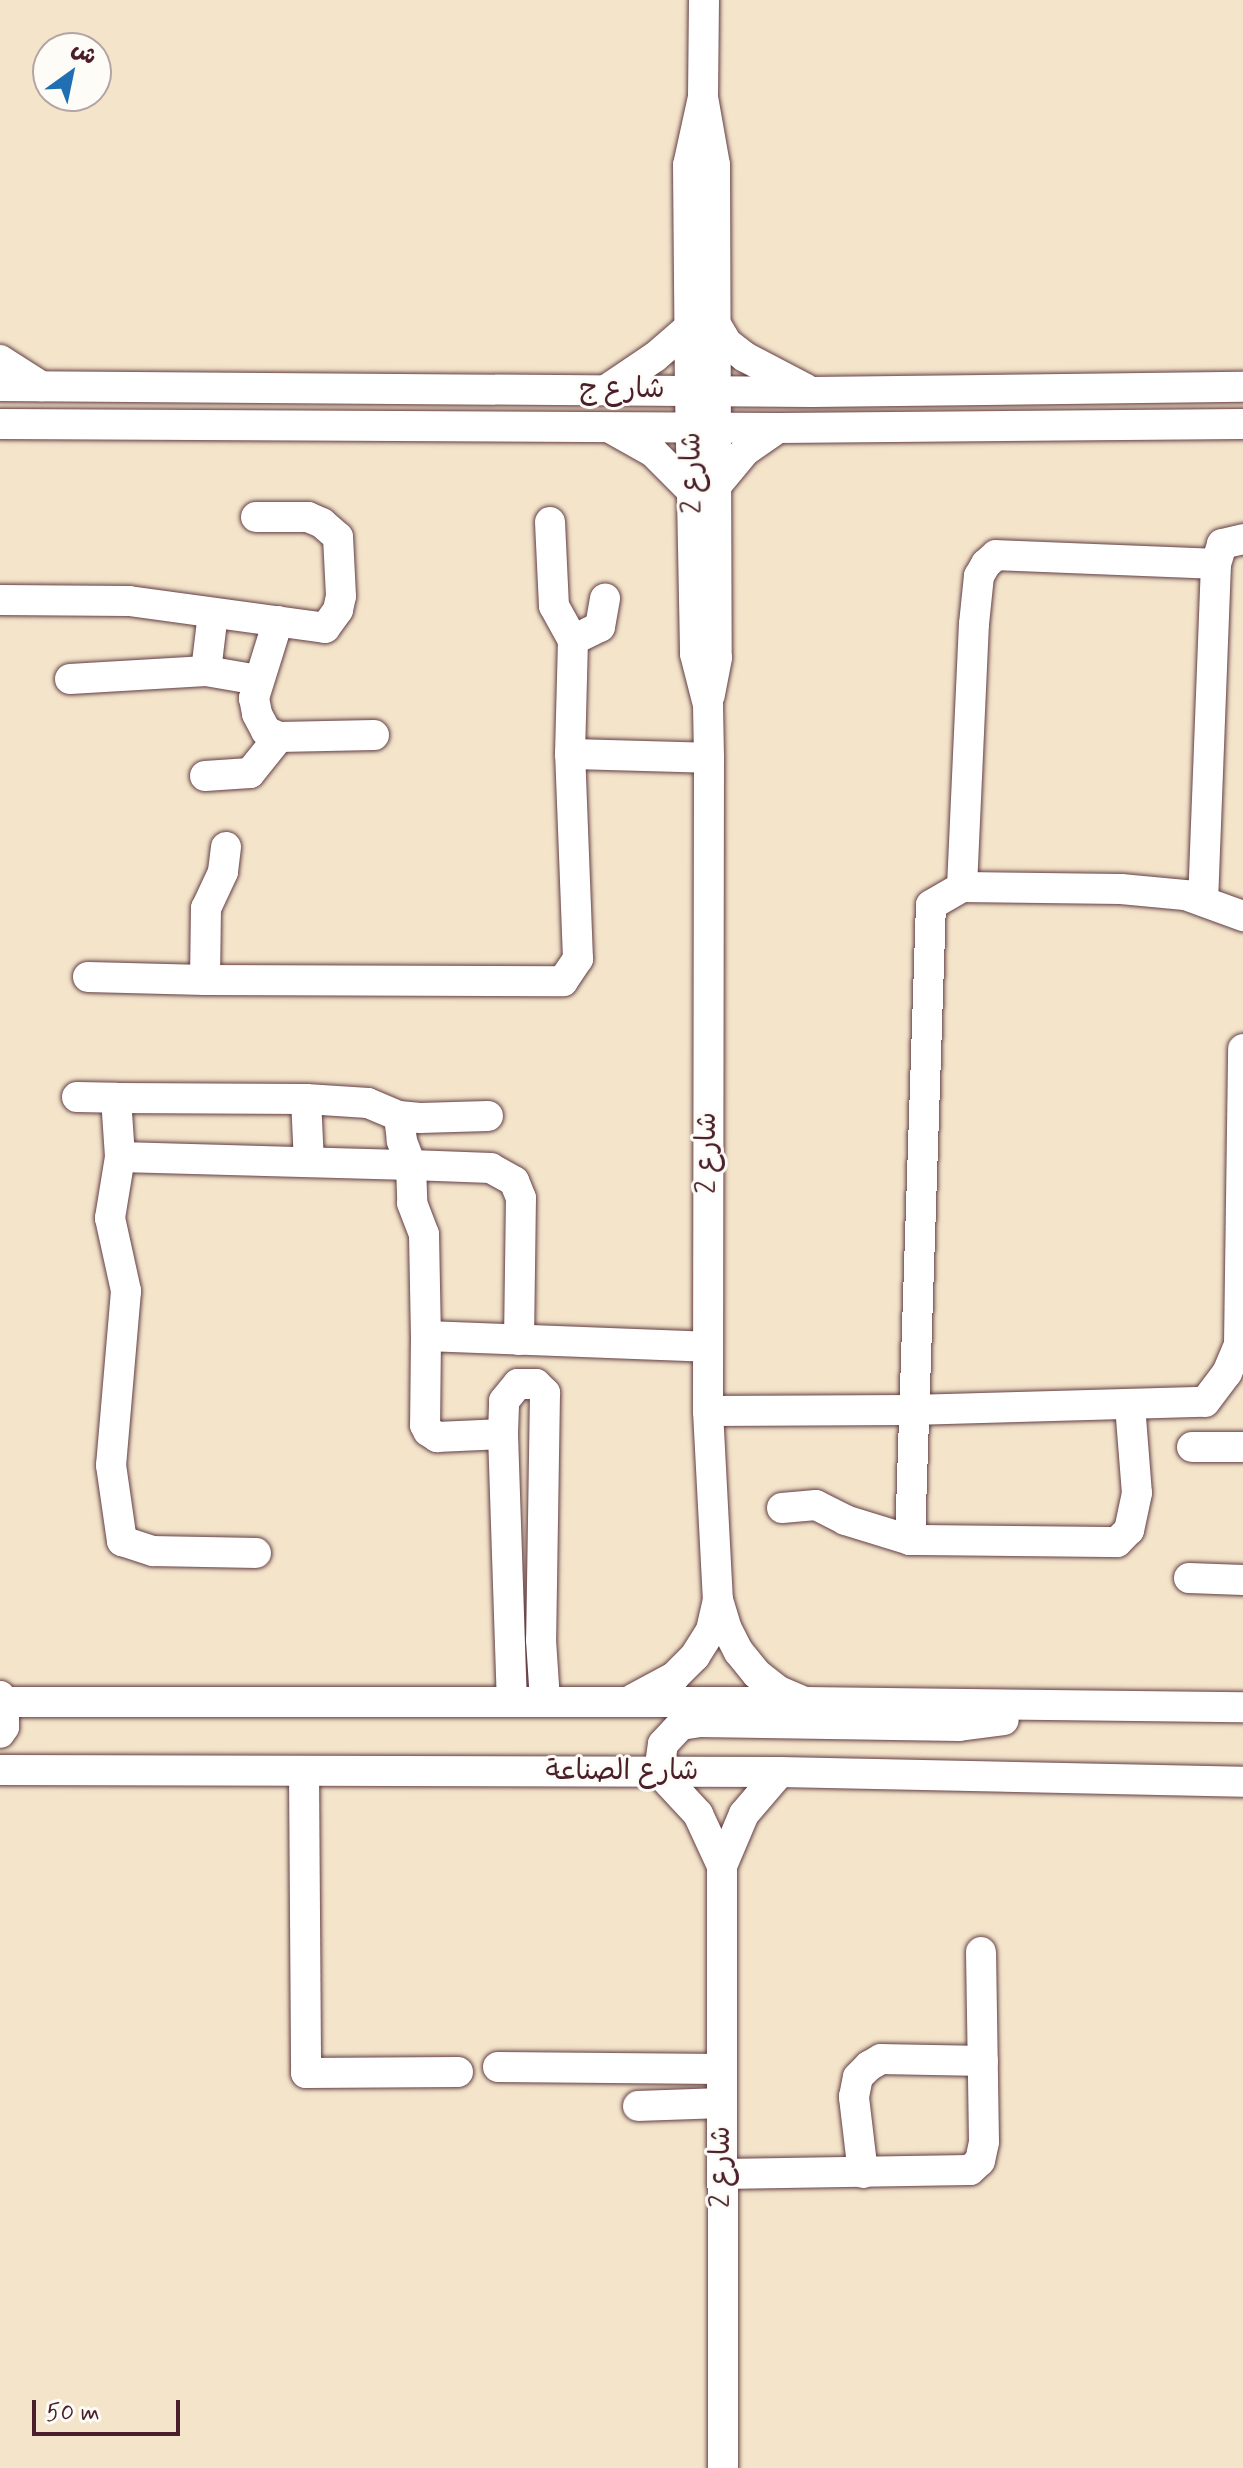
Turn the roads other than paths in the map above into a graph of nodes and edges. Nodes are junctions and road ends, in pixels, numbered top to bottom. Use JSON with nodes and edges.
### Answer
{"nodes":[{"id":1,"x":704,"y":0,"type":"edge"},
{"id":2,"x":703,"y":325,"type":"junction"},
{"id":3,"x":0,"y":360,"type":"edge"},
{"id":4,"x":0,"y":386,"type":"edge"},
{"id":5,"x":41,"y":386,"type":"junction"},
{"id":6,"x":1243,"y":387,"type":"edge"},
{"id":7,"x":606,"y":390,"type":"junction"},
{"id":8,"x":702,"y":391,"type":"junction"},
{"id":9,"x":812,"y":392,"type":"junction"},
{"id":10,"x":0,"y":424,"type":"edge"},
{"id":11,"x":32,"y":424,"type":"junction"},
{"id":12,"x":1243,"y":424,"type":"edge"},
{"id":13,"x":606,"y":427,"type":"junction"},
{"id":14,"x":704,"y":427,"type":"junction"},
{"id":15,"x":778,"y":428,"type":"junction"},
{"id":16,"x":0,"y":439,"type":"edge"},
{"id":17,"x":705,"y":489,"type":"junction"},
{"id":18,"x":256,"y":517,"type":"dead end"},
{"id":19,"x":550,"y":522,"type":"dead end"},
{"id":20,"x":1243,"y":539,"type":"edge"},
{"id":21,"x":1216,"y":564,"type":"junction"},
{"id":22,"x":605,"y":598,"type":"dead end"},
{"id":23,"x":0,"y":600,"type":"edge"},
{"id":24,"x":213,"y":613,"type":"junction"},
{"id":25,"x":278,"y":621,"type":"junction"},
{"id":26,"x":573,"y":640,"type":"junction"},
{"id":27,"x":206,"y":671,"type":"junction"},
{"id":28,"x":70,"y":679,"type":"dead end"},
{"id":29,"x":258,"y":680,"type":"junction"},
{"id":30,"x":374,"y":735,"type":"dead end"},
{"id":31,"x":279,"y":737,"type":"junction"},
{"id":32,"x":570,"y":754,"type":"junction"},
{"id":33,"x":709,"y":758,"type":"junction"},
{"id":34,"x":205,"y":776,"type":"dead end"},
{"id":35,"x":226,"y":847,"type":"dead end"},
{"id":36,"x":962,"y":887,"type":"junction"},
{"id":37,"x":1203,"y":901,"type":"junction"},
{"id":38,"x":1243,"y":916,"type":"edge"},
{"id":39,"x":88,"y":977,"type":"dead end"},
{"id":40,"x":205,"y":980,"type":"junction"},
{"id":41,"x":1243,"y":1049,"type":"edge"},
{"id":42,"x":77,"y":1097,"type":"dead end"},
{"id":43,"x":116,"y":1098,"type":"junction"},
{"id":44,"x":306,"y":1099,"type":"junction"},
{"id":45,"x":399,"y":1116,"type":"junction"},
{"id":46,"x":488,"y":1116,"type":"dead end"},
{"id":47,"x":120,"y":1157,"type":"junction"},
{"id":48,"x":309,"y":1162,"type":"junction"},
{"id":49,"x":411,"y":1165,"type":"junction"},
{"id":50,"x":426,"y":1336,"type":"junction"},
{"id":51,"x":519,"y":1340,"type":"junction"},
{"id":52,"x":1241,"y":1345,"type":"edge"},
{"id":53,"x":707,"y":1347,"type":"junction"},
{"id":54,"x":1130,"y":1405,"type":"junction"},
{"id":55,"x":911,"y":1410,"type":"junction"},
{"id":56,"x":708,"y":1411,"type":"junction"},
{"id":57,"x":503,"y":1434,"type":"junction"},
{"id":58,"x":1192,"y":1447,"type":"dead end"},
{"id":59,"x":1243,"y":1447,"type":"edge"},
{"id":60,"x":782,"y":1508,"type":"dead end"},
{"id":61,"x":910,"y":1540,"type":"junction"},
{"id":62,"x":256,"y":1553,"type":"dead end"},
{"id":63,"x":1189,"y":1578,"type":"dead end"},
{"id":64,"x":1243,"y":1580,"type":"edge"},
{"id":65,"x":718,"y":1600,"type":"junction"},
{"id":66,"x":1,"y":1700,"type":"edge"},
{"id":67,"x":545,"y":1701,"type":"junction"},
{"id":68,"x":512,"y":1702,"type":"junction"},
{"id":69,"x":627,"y":1702,"type":"junction"},
{"id":70,"x":805,"y":1702,"type":"junction"},
{"id":71,"x":1072,"y":1705,"type":"junction"},
{"id":72,"x":1243,"y":1707,"type":"edge"},
{"id":73,"x":0,"y":1733,"type":"edge"},
{"id":74,"x":304,"y":1771,"type":"junction"},
{"id":75,"x":659,"y":1772,"type":"junction"},
{"id":76,"x":780,"y":1772,"type":"junction"},
{"id":77,"x":4,"y":1773,"type":"edge"},
{"id":78,"x":1243,"y":1782,"type":"edge"},
{"id":79,"x":722,"y":1866,"type":"junction"},
{"id":80,"x":981,"y":1952,"type":"dead end"},
{"id":81,"x":983,"y":2061,"type":"junction"},
{"id":82,"x":498,"y":2067,"type":"dead end"},
{"id":83,"x":722,"y":2069,"type":"junction"},
{"id":84,"x":458,"y":2072,"type":"dead end"},
{"id":85,"x":722,"y":2103,"type":"junction"},
{"id":86,"x":638,"y":2106,"type":"dead end"},
{"id":87,"x":863,"y":2173,"type":"junction"},
{"id":88,"x":722,"y":2174,"type":"junction"},
{"id":89,"x":723,"y":2468,"type":"edge"}],
"edges":[{"from":1,"to":2,"type":"street","name":"شارع 2"},
{"from":2,"to":7,"type":"street"},
{"from":2,"to":8,"type":"street","name":"شارع 2"},
{"from":2,"to":9,"type":"street"},
{"from":3,"to":5,"type":"street"},
{"from":4,"to":5,"type":"street","name":"شارع ج"},
{"from":5,"to":7,"type":"street","name":"شارع ج"},
{"from":6,"to":9,"type":"street","name":"شارع ج"},
{"from":7,"to":8,"type":"street","name":"شارع ج"},
{"from":8,"to":9,"type":"street","name":"شارع ج"},
{"from":8,"to":14,"type":"street","name":"شارع 2"},
{"from":10,"to":11,"type":"street","name":"شارع ج"},
{"from":11,"to":13,"type":"street","name":"شارع ج"},
{"from":11,"to":16,"type":"street"},
{"from":12,"to":15,"type":"street","name":"شارع ج"},
{"from":13,"to":14,"type":"street","name":"شارع ج"},
{"from":13,"to":17,"type":"street"},
{"from":14,"to":15,"type":"street","name":"شارع ج"},
{"from":14,"to":17,"type":"street","name":"شارع 2"},
{"from":15,"to":17,"type":"street"},
{"from":17,"to":33,"type":"street","name":"شارع 2"},
{"from":18,"to":25,"type":"street"},
{"from":19,"to":26,"type":"street"},
{"from":20,"to":21,"type":"street"},
{"from":21,"to":36,"type":"street"},
{"from":21,"to":37,"type":"street"},
{"from":22,"to":26,"type":"street"},
{"from":23,"to":24,"type":"street"},
{"from":24,"to":25,"type":"street"},
{"from":24,"to":27,"type":"street"},
{"from":25,"to":29,"type":"street"},
{"from":26,"to":32,"type":"street"},
{"from":27,"to":28,"type":"street"},
{"from":27,"to":29,"type":"street"},
{"from":29,"to":31,"type":"street"},
{"from":30,"to":31,"type":"street"},
{"from":31,"to":34,"type":"street"},
{"from":32,"to":33,"type":"street"},
{"from":32,"to":40,"type":"street"},
{"from":33,"to":53,"type":"street","name":"شارع 2"},
{"from":35,"to":40,"type":"street"},
{"from":36,"to":37,"type":"street"},
{"from":36,"to":55,"type":"street"},
{"from":37,"to":38,"type":"street"},
{"from":39,"to":40,"type":"street"},
{"from":41,"to":52,"type":"street"},
{"from":42,"to":43,"type":"street"},
{"from":43,"to":44,"type":"street"},
{"from":43,"to":47,"type":"street"},
{"from":44,"to":45,"type":"street"},
{"from":44,"to":48,"type":"street"},
{"from":45,"to":46,"type":"street"},
{"from":45,"to":49,"type":"street"},
{"from":47,"to":48,"type":"street"},
{"from":47,"to":62,"type":"street"},
{"from":48,"to":49,"type":"street"},
{"from":49,"to":50,"type":"street"},
{"from":49,"to":51,"type":"street"},
{"from":50,"to":51,"type":"street"},
{"from":50,"to":57,"type":"street"},
{"from":51,"to":53,"type":"street"},
{"from":52,"to":54,"type":"street"},
{"from":53,"to":56,"type":"street","name":"شارع 2"},
{"from":54,"to":55,"type":"street"},
{"from":54,"to":61,"type":"street"},
{"from":55,"to":56,"type":"street"},
{"from":55,"to":61,"type":"street"},
{"from":56,"to":65,"type":"street","name":"شارع 2"},
{"from":57,"to":67,"type":"street"},
{"from":57,"to":68,"type":"street"},
{"from":58,"to":59,"type":"street"},
{"from":60,"to":61,"type":"street"},
{"from":63,"to":64,"type":"street"},
{"from":65,"to":69,"type":"street","name":"شارع 2"},
{"from":65,"to":70,"type":"street","name":"شارع 2"},
{"from":66,"to":68,"type":"street"},
{"from":66,"to":73,"type":"street"},
{"from":67,"to":68,"type":"street"},
{"from":67,"to":69,"type":"street"},
{"from":69,"to":70,"type":"street"},
{"from":70,"to":71,"type":"street"},
{"from":71,"to":72,"type":"street"},
{"from":71,"to":75,"type":"street"},
{"from":74,"to":75,"type":"street","name":"شارع الصناعة"},
{"from":74,"to":77,"type":"street","name":"شارع الصناعة"},
{"from":74,"to":84,"type":"street"},
{"from":75,"to":76,"type":"street","name":"شارع الصناعة"},
{"from":75,"to":79,"type":"street","name":"شارع 2"},
{"from":76,"to":78,"type":"street","name":"شارع الصناعة"},
{"from":76,"to":79,"type":"street","name":"شارع 2"},
{"from":79,"to":83,"type":"street","name":"شارع 2"},
{"from":80,"to":81,"type":"street"},
{"from":81,"to":87,"type":"street"},
{"from":81,"to":87,"type":"street"},
{"from":82,"to":83,"type":"street"},
{"from":83,"to":85,"type":"street","name":"شارع 2"},
{"from":85,"to":86,"type":"street"},
{"from":85,"to":88,"type":"street","name":"شارع 2"},
{"from":87,"to":88,"type":"street"},
{"from":88,"to":89,"type":"street","name":"شارع 2"}]}
